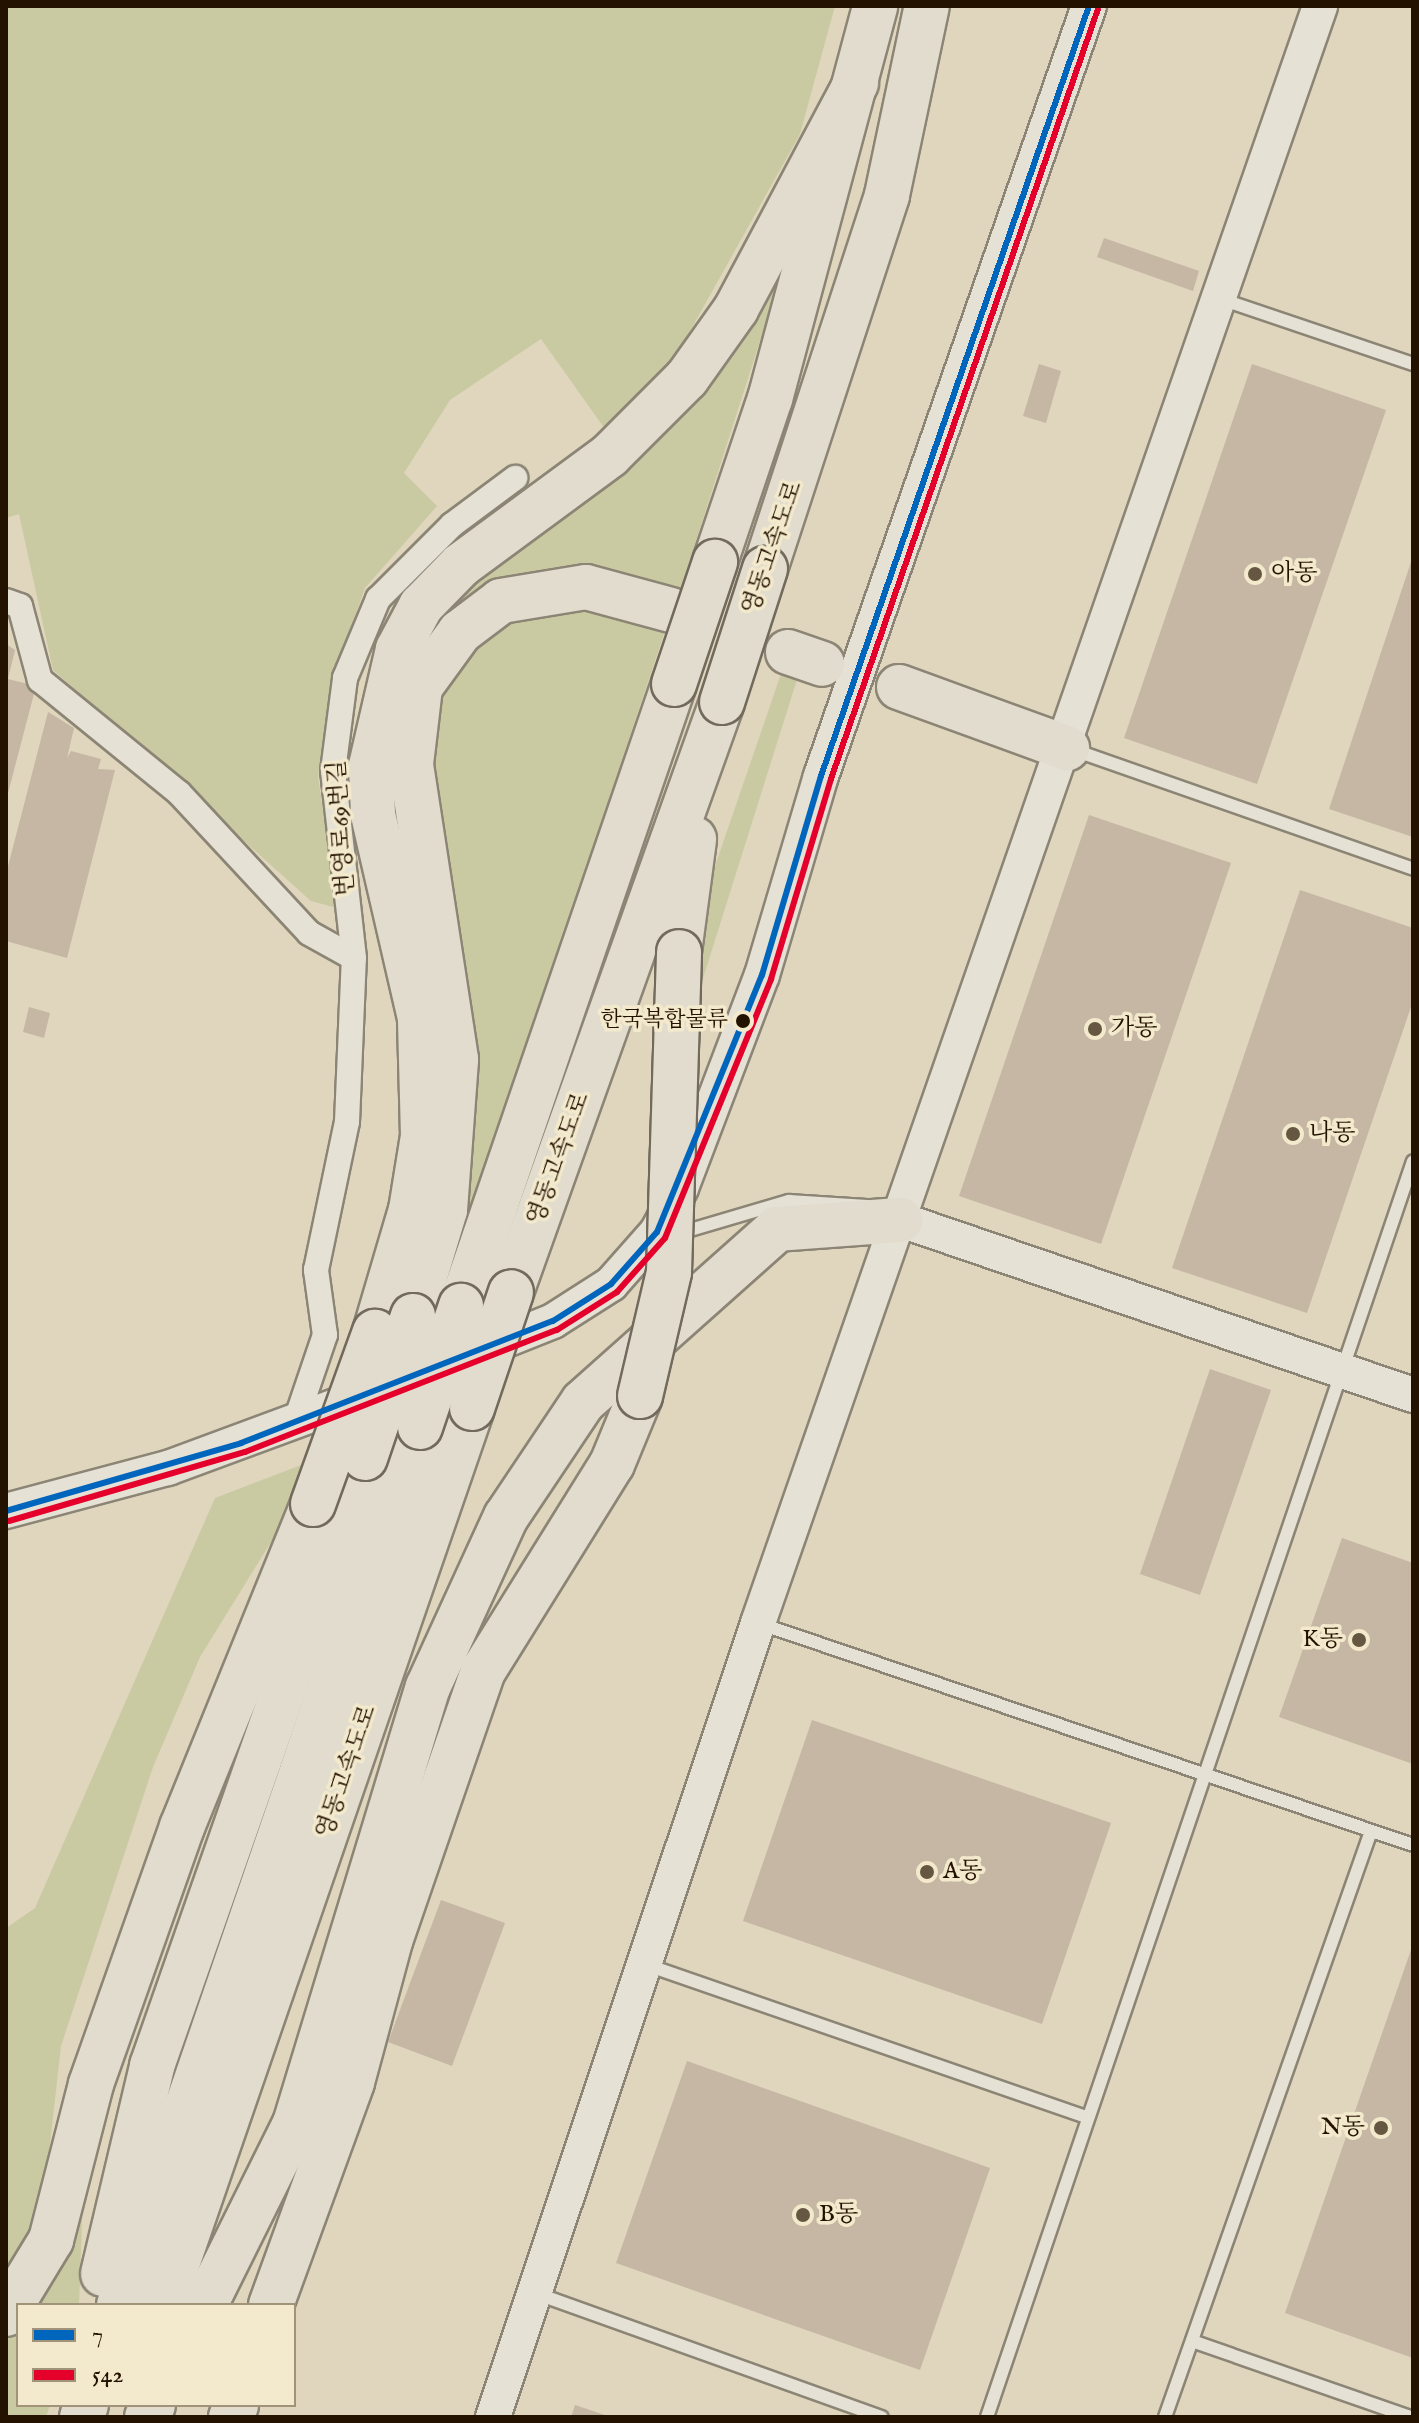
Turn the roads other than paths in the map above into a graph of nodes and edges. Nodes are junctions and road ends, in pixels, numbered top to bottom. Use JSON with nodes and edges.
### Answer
{"nodes":[{"id":1,"x":875,"y":6,"type":"edge"},
{"id":2,"x":927,"y":6,"type":"edge"},
{"id":3,"x":1089,"y":6,"type":"edge"},
{"id":4,"x":1320,"y":6,"type":"edge"},
{"id":5,"x":856,"y":83,"type":"junction"},
{"id":6,"x":1221,"y":299,"type":"junction"},
{"id":7,"x":1413,"y":364,"type":"edge"},
{"id":8,"x":515,"y":478,"type":"dead end"},
{"id":9,"x":6,"y":601,"type":"edge"},
{"id":10,"x":671,"y":610,"type":"dead end"},
{"id":11,"x":899,"y":687,"type":"dead end"},
{"id":12,"x":717,"y":719,"type":"junction"},
{"id":13,"x":1067,"y":748,"type":"junction"},
{"id":14,"x":1413,"y":869,"type":"edge"},
{"id":15,"x":354,"y":958,"type":"junction"},
{"id":16,"x":1413,"y":1161,"type":"edge"},
{"id":17,"x":901,"y":1220,"type":"junction"},
{"id":18,"x":657,"y":1232,"type":"junction"},
{"id":19,"x":394,"y":1324,"type":"junction"},
{"id":20,"x":1341,"y":1370,"type":"junction"},
{"id":21,"x":1413,"y":1395,"type":"edge"},
{"id":22,"x":295,"y":1423,"type":"junction"},
{"id":23,"x":14,"y":1504,"type":"edge"},
{"id":24,"x":758,"y":1623,"type":"junction"},
{"id":25,"x":1202,"y":1774,"type":"junction"},
{"id":26,"x":1371,"y":1831,"type":"junction"},
{"id":27,"x":1413,"y":1845,"type":"edge"},
{"id":28,"x":644,"y":1964,"type":"junction"},
{"id":29,"x":1087,"y":2117,"type":"junction"},
{"id":30,"x":535,"y":2293,"type":"junction"},
{"id":31,"x":95,"y":2303,"type":"edge"},
{"id":32,"x":120,"y":2303,"type":"edge"},
{"id":33,"x":164,"y":2303,"type":"edge"},
{"id":34,"x":206,"y":2303,"type":"edge"},
{"id":35,"x":272,"y":2303,"type":"edge"},
{"id":36,"x":6,"y":2314,"type":"edge"},
{"id":37,"x":1192,"y":2341,"type":"junction"},
{"id":38,"x":493,"y":2417,"type":"edge"},
{"id":39,"x":882,"y":2417,"type":"edge"},
{"id":40,"x":987,"y":2417,"type":"edge"},
{"id":41,"x":1165,"y":2417,"type":"edge"},
{"id":42,"x":1410,"y":2417,"type":"edge"}],
"edges":[{"from":1,"to":5,"type":"highway","name":"영동고속도로"},
{"from":2,"to":12,"type":"highway","name":"영동고속도로","bridge":true},
{"from":3,"to":18,"type":"street"},
{"from":4,"to":6,"type":"street"},
{"from":5,"to":19,"type":"highway"},
{"from":5,"to":32,"type":"highway","name":"영동고속도로","bridge":true},
{"from":6,"to":7,"type":"lane"},
{"from":6,"to":13,"type":"street"},
{"from":8,"to":15,"type":"street","name":"번영로69번길"},
{"from":9,"to":15,"type":"street"},
{"from":10,"to":19,"type":"highway"},
{"from":11,"to":13,"type":"highway"},
{"from":12,"to":33,"type":"highway","name":"영동고속도로","bridge":true},
{"from":12,"to":35,"type":"highway","bridge":true},
{"from":13,"to":14,"type":"lane"},
{"from":13,"to":17,"type":"street"},
{"from":15,"to":22,"type":"street","name":"번영로69번길"},
{"from":16,"to":20,"type":"lane"},
{"from":17,"to":18,"type":"lane"},
{"from":17,"to":20,"type":"street"},
{"from":17,"to":24,"type":"street"},
{"from":17,"to":34,"type":"highway"},
{"from":18,"to":22,"type":"street"},
{"from":19,"to":31,"type":"highway","bridge":true},
{"from":19,"to":36,"type":"highway","bridge":true},
{"from":20,"to":21,"type":"street"},
{"from":20,"to":25,"type":"lane"},
{"from":22,"to":23,"type":"street"},
{"from":24,"to":25,"type":"lane"},
{"from":24,"to":28,"type":"street"},
{"from":25,"to":26,"type":"lane"},
{"from":25,"to":29,"type":"lane"},
{"from":26,"to":27,"type":"lane"},
{"from":26,"to":37,"type":"lane"},
{"from":28,"to":29,"type":"lane"},
{"from":28,"to":30,"type":"street"},
{"from":29,"to":40,"type":"lane"},
{"from":30,"to":38,"type":"street"},
{"from":30,"to":39,"type":"lane"},
{"from":37,"to":41,"type":"lane"},
{"from":37,"to":42,"type":"lane"}]}
